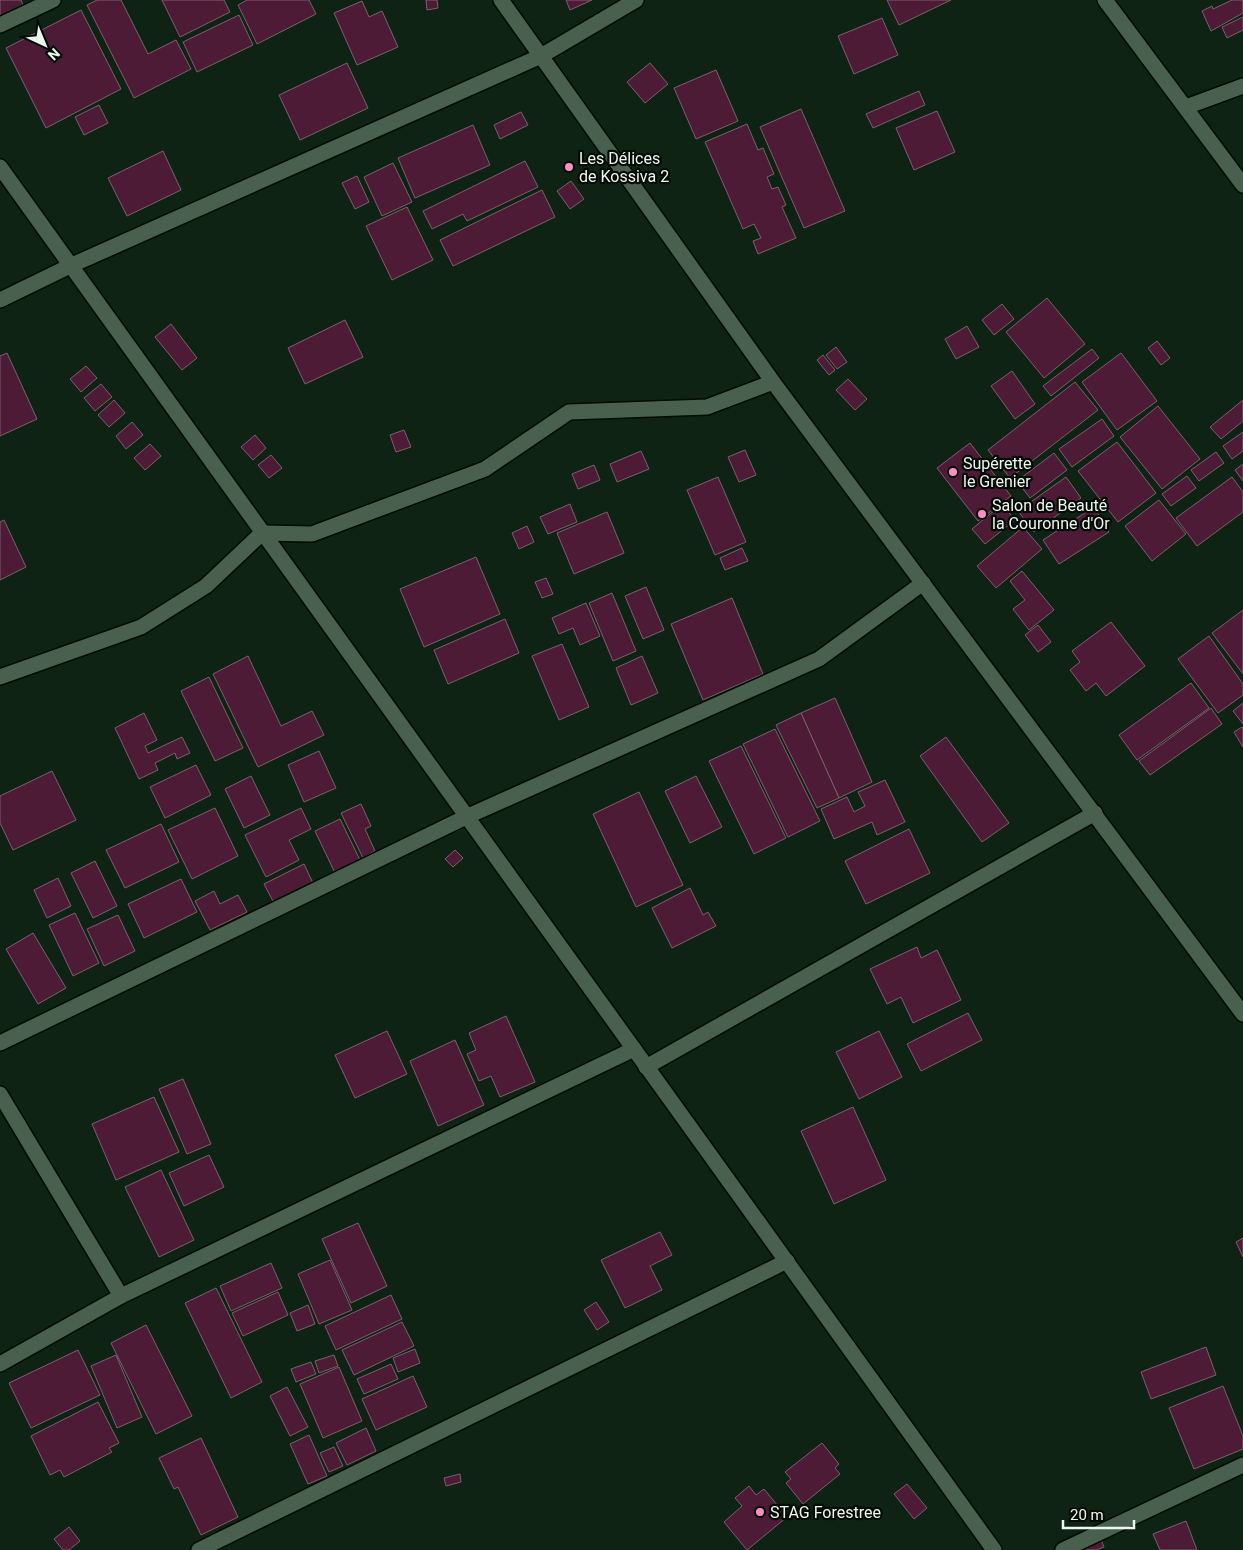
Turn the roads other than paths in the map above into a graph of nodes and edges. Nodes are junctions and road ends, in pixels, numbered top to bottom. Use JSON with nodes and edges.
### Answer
{"nodes":[{"id":1,"x":53,"y":0,"type":"edge"},
{"id":2,"x":501,"y":0,"type":"edge"},
{"id":3,"x":636,"y":0,"type":"edge"},
{"id":4,"x":1105,"y":0,"type":"edge"},
{"id":5,"x":0,"y":25,"type":"edge"},
{"id":6,"x":541,"y":56,"type":"junction"},
{"id":7,"x":1243,"y":86,"type":"edge"},
{"id":8,"x":1186,"y":107,"type":"junction"},
{"id":9,"x":0,"y":167,"type":"edge"},
{"id":10,"x":1243,"y":185,"type":"edge"},
{"id":11,"x":72,"y":265,"type":"junction"},
{"id":12,"x":0,"y":300,"type":"edge"},
{"id":13,"x":773,"y":382,"type":"junction"},
{"id":14,"x":262,"y":533,"type":"junction"},
{"id":15,"x":923,"y":584,"type":"junction"},
{"id":16,"x":0,"y":678,"type":"edge"},
{"id":17,"x":1095,"y":813,"type":"junction"},
{"id":18,"x":466,"y":817,"type":"junction"},
{"id":19,"x":1243,"y":1014,"type":"edge"},
{"id":20,"x":0,"y":1043,"type":"edge"},
{"id":21,"x":634,"y":1049,"type":"junction"},
{"id":22,"x":646,"y":1067,"type":"junction"},
{"id":23,"x":0,"y":1094,"type":"edge"},
{"id":24,"x":786,"y":1261,"type":"junction"},
{"id":25,"x":120,"y":1296,"type":"junction"},
{"id":26,"x":0,"y":1364,"type":"edge"},
{"id":27,"x":1243,"y":1466,"type":"edge"},
{"id":28,"x":199,"y":1550,"type":"edge"},
{"id":29,"x":994,"y":1550,"type":"edge"},
{"id":30,"x":1063,"y":1550,"type":"edge"}],
"edges":[{"from":1,"to":5,"type":"street"},
{"from":2,"to":6,"type":"street"},
{"from":3,"to":6,"type":"street"},
{"from":4,"to":8,"type":"street"},
{"from":6,"to":11,"type":"street"},
{"from":6,"to":13,"type":"street"},
{"from":7,"to":8,"type":"street"},
{"from":8,"to":10,"type":"street"},
{"from":9,"to":11,"type":"street"},
{"from":11,"to":12,"type":"street"},
{"from":11,"to":14,"type":"street"},
{"from":13,"to":14,"type":"street"},
{"from":13,"to":15,"type":"street"},
{"from":14,"to":16,"type":"street"},
{"from":14,"to":18,"type":"street"},
{"from":15,"to":17,"type":"street"},
{"from":15,"to":18,"type":"street"},
{"from":17,"to":19,"type":"street"},
{"from":17,"to":22,"type":"street"},
{"from":18,"to":20,"type":"street"},
{"from":18,"to":21,"type":"street"},
{"from":21,"to":22,"type":"street"},
{"from":21,"to":25,"type":"street"},
{"from":22,"to":24,"type":"street"},
{"from":23,"to":25,"type":"street"},
{"from":24,"to":28,"type":"street"},
{"from":24,"to":29,"type":"street"},
{"from":25,"to":26,"type":"street"},
{"from":27,"to":30,"type":"street"}]}
